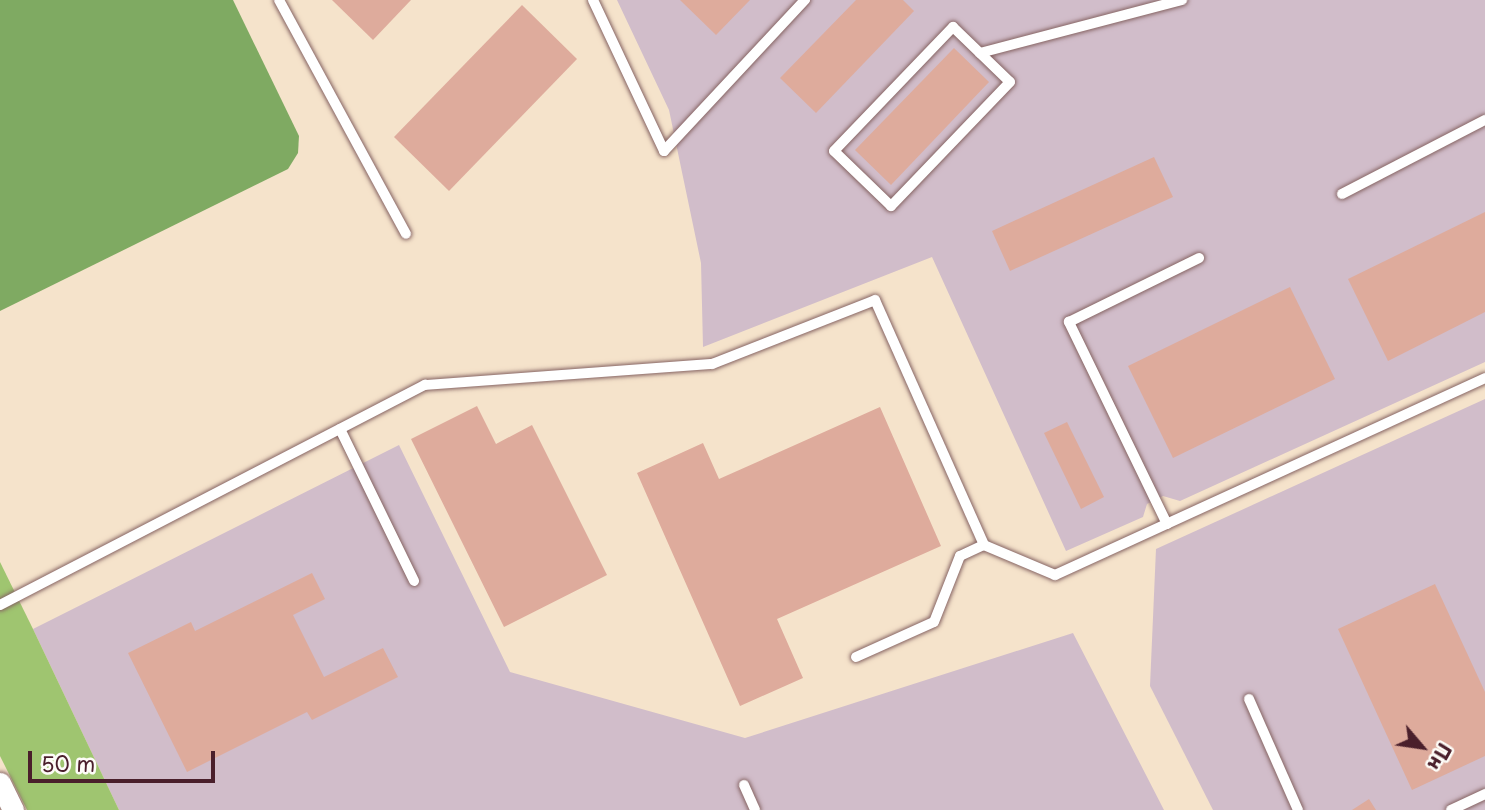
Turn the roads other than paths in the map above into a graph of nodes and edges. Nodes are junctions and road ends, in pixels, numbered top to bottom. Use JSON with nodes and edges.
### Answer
{"nodes":[{"id":1,"x":279,"y":0,"type":"edge"},
{"id":2,"x":593,"y":0,"type":"edge"},
{"id":3,"x":805,"y":0,"type":"edge"},
{"id":4,"x":1182,"y":0,"type":"edge"},
{"id":5,"x":980,"y":53,"type":"junction"},
{"id":6,"x":1485,"y":120,"type":"edge"},
{"id":7,"x":1342,"y":194,"type":"dead end"},
{"id":8,"x":406,"y":234,"type":"dead end"},
{"id":9,"x":1199,"y":258,"type":"dead end"},
{"id":10,"x":1485,"y":378,"type":"edge"},
{"id":11,"x":340,"y":429,"type":"junction"},
{"id":12,"x":1167,"y":524,"type":"junction"},
{"id":13,"x":984,"y":545,"type":"junction"},
{"id":14,"x":414,"y":581,"type":"dead end"},
{"id":15,"x":0,"y":605,"type":"edge"},
{"id":16,"x":856,"y":657,"type":"dead end"},
{"id":17,"x":1249,"y":699,"type":"dead end"},
{"id":18,"x":0,"y":783,"type":"edge"},
{"id":19,"x":744,"y":785,"type":"dead end"},
{"id":20,"x":1485,"y":794,"type":"edge"},
{"id":21,"x":13,"y":810,"type":"edge"},
{"id":22,"x":755,"y":810,"type":"edge"},
{"id":23,"x":1298,"y":810,"type":"edge"},
{"id":24,"x":1451,"y":810,"type":"edge"}],
"edges":[{"from":1,"to":8,"type":"lane"},
{"from":2,"to":3,"type":"lane"},
{"from":4,"to":5,"type":"lane"},
{"from":5,"to":5,"type":"lane"},
{"from":6,"to":7,"type":"lane"},
{"from":9,"to":12,"type":"lane"},
{"from":10,"to":12,"type":"lane"},
{"from":11,"to":13,"type":"lane"},
{"from":11,"to":14,"type":"lane"},
{"from":11,"to":15,"type":"lane"},
{"from":12,"to":13,"type":"lane"},
{"from":13,"to":16,"type":"lane"},
{"from":17,"to":23,"type":"lane"},
{"from":18,"to":21,"type":"street"},
{"from":19,"to":22,"type":"lane"},
{"from":20,"to":24,"type":"lane"}]}
